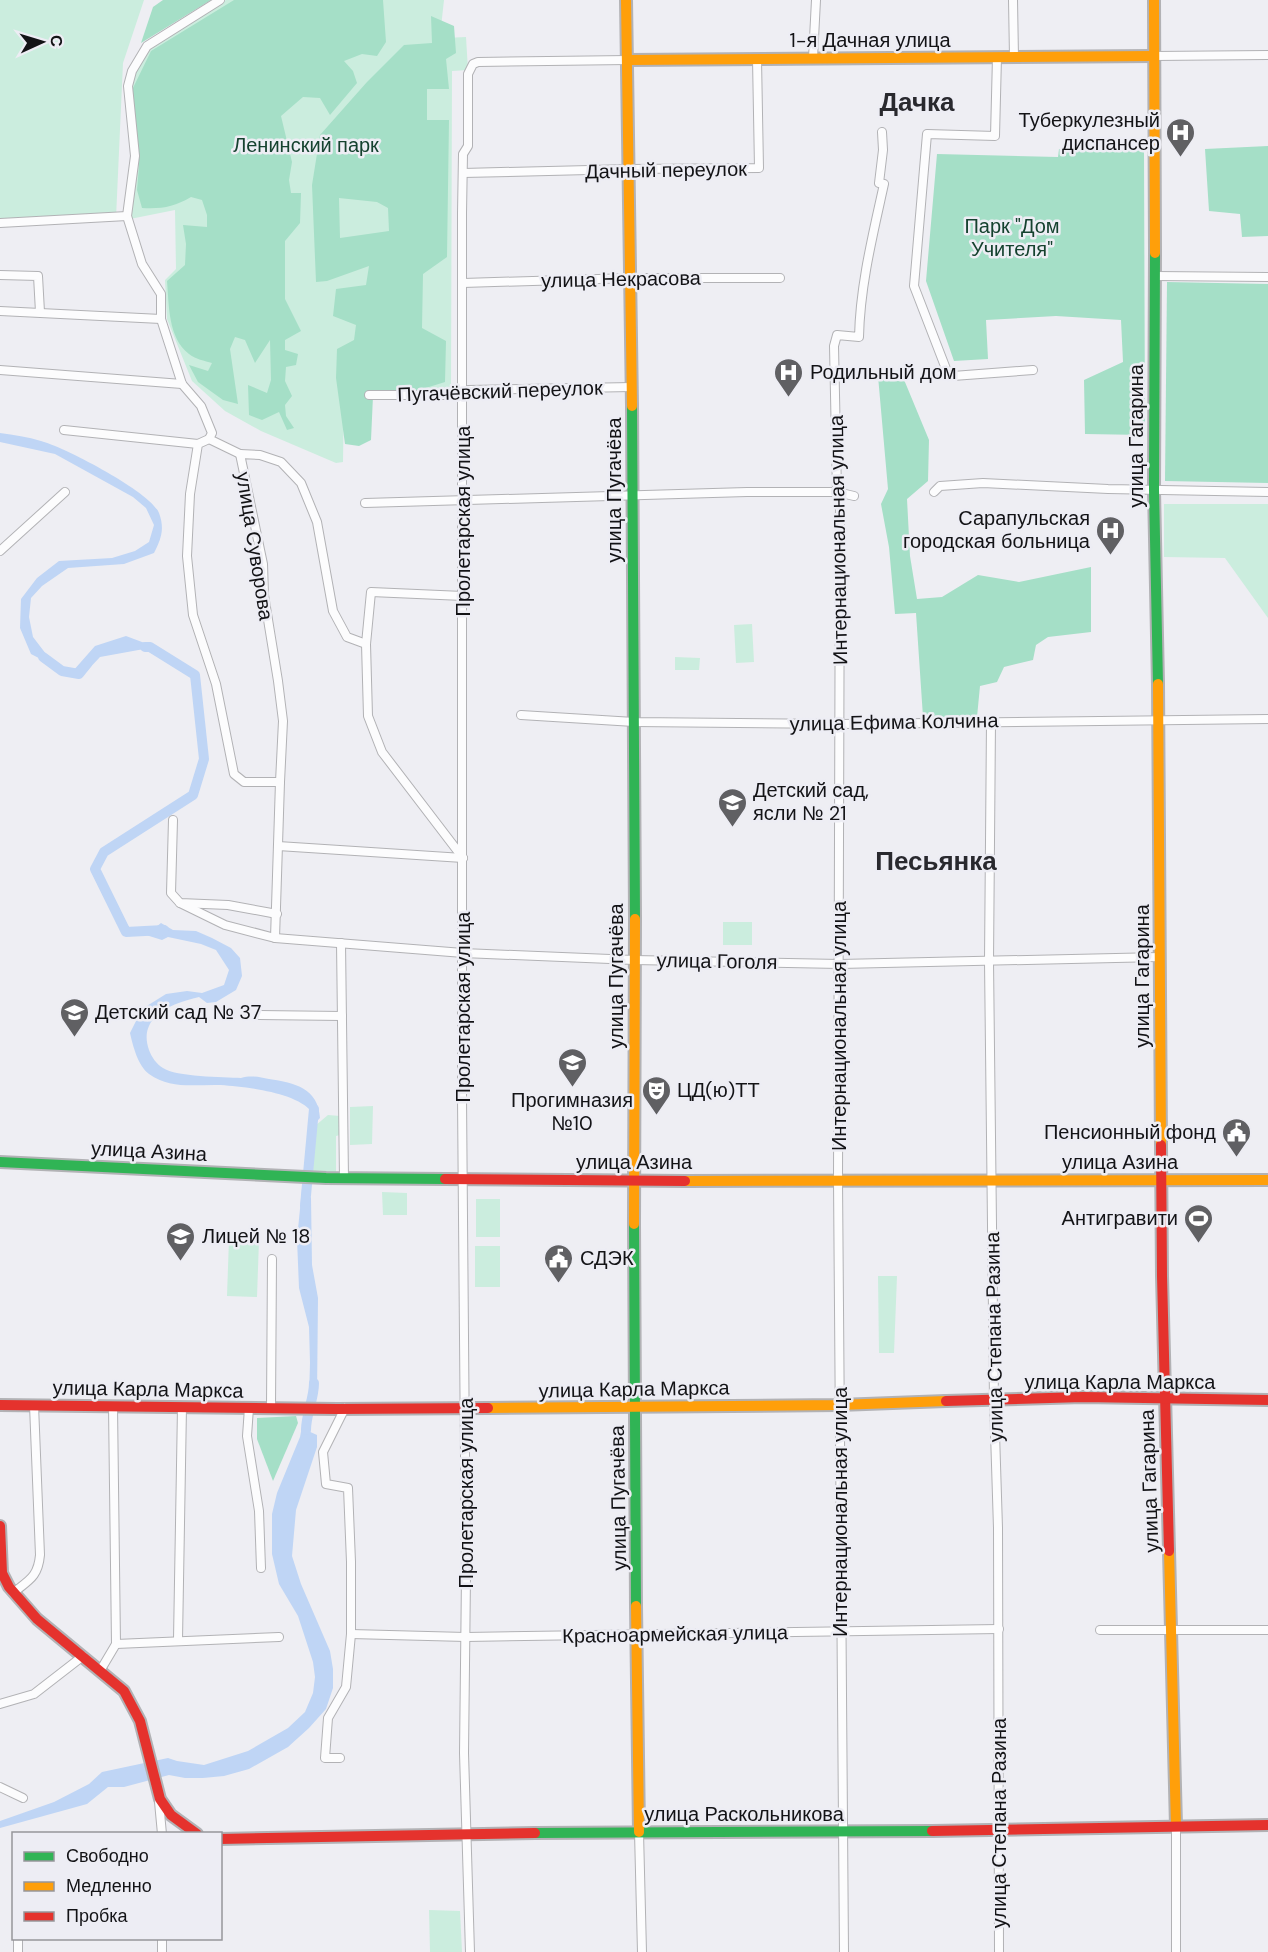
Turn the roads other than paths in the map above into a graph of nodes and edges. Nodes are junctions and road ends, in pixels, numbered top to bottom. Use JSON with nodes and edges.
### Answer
{"nodes":[{"id":1,"x":220,"y":0,"type":"edge"},
{"id":2,"x":626,"y":0,"type":"edge"},
{"id":3,"x":816,"y":0,"type":"edge"},
{"id":4,"x":1013,"y":0,"type":"edge"},
{"id":5,"x":1154,"y":0,"type":"edge"},
{"id":6,"x":1268,"y":55,"type":"edge"},
{"id":7,"x":1154,"y":56,"type":"junction"},
{"id":8,"x":997,"y":57,"type":"junction"},
{"id":9,"x":1014,"y":57,"type":"junction"},
{"id":10,"x":813,"y":58,"type":"junction"},
{"id":11,"x":757,"y":59,"type":"junction"},
{"id":12,"x":628,"y":60,"type":"junction"},
{"id":13,"x":473,"y":64,"type":"joint"},
{"id":14,"x":882,"y":132,"type":"dead end"},
{"id":15,"x":630,"y":169,"type":"junction"},
{"id":16,"x":463,"y":173,"type":"junction"},
{"id":17,"x":127,"y":216,"type":"junction"},
{"id":18,"x":0,"y":223,"type":"edge"},
{"id":19,"x":0,"y":275,"type":"edge"},
{"id":20,"x":1155,"y":276,"type":"junction"},
{"id":21,"x":631,"y":278,"type":"junction"},
{"id":22,"x":780,"y":278,"type":"dead end"},
{"id":23,"x":1268,"y":278,"type":"edge"},
{"id":24,"x":463,"y":284,"type":"junction"},
{"id":25,"x":0,"y":311,"type":"edge"},
{"id":26,"x":40,"y":312,"type":"junction"},
{"id":27,"x":160,"y":319,"type":"junction"},
{"id":28,"x":0,"y":370,"type":"edge"},
{"id":29,"x":1033,"y":370,"type":"dead end"},
{"id":30,"x":182,"y":384,"type":"junction"},
{"id":31,"x":632,"y":387,"type":"junction"},
{"id":32,"x":369,"y":395,"type":"dead end"},
{"id":33,"x":463,"y":395,"type":"junction"},
{"id":34,"x":64,"y":430,"type":"dead end"},
{"id":35,"x":209,"y":439,"type":"junction"},
{"id":36,"x":198,"y":444,"type":"junction"},
{"id":37,"x":240,"y":454,"type":"junction"},
{"id":38,"x":1154,"y":490,"type":"junction"},
{"id":39,"x":65,"y":492,"type":"dead end"},
{"id":40,"x":837,"y":492,"type":"junction"},
{"id":41,"x":934,"y":492,"type":"dead end"},
{"id":42,"x":1268,"y":492,"type":"edge"},
{"id":43,"x":632,"y":496,"type":"junction"},
{"id":44,"x":854,"y":496,"type":"dead end"},
{"id":45,"x":462,"y":501,"type":"junction"},
{"id":46,"x":365,"y":503,"type":"dead end"},
{"id":47,"x":0,"y":551,"type":"edge"},
{"id":48,"x":463,"y":596,"type":"junction"},
{"id":49,"x":366,"y":644,"type":"junction"},
{"id":50,"x":521,"y":715,"type":"dead end"},
{"id":51,"x":1268,"y":719,"type":"edge"},
{"id":52,"x":1159,"y":720,"type":"junction"},
{"id":53,"x":634,"y":722,"type":"junction"},
{"id":54,"x":991,"y":722,"type":"junction"},
{"id":55,"x":840,"y":724,"type":"junction"},
{"id":56,"x":280,"y":782,"type":"junction"},
{"id":57,"x":173,"y":820,"type":"dead end"},
{"id":58,"x":278,"y":846,"type":"junction"},
{"id":59,"x":463,"y":858,"type":"junction"},
{"id":60,"x":180,"y":903,"type":"junction"},
{"id":61,"x":276,"y":914,"type":"junction"},
{"id":62,"x":275,"y":938,"type":"junction"},
{"id":63,"x":341,"y":943,"type":"junction"},
{"id":64,"x":463,"y":953,"type":"junction"},
{"id":65,"x":1160,"y":957,"type":"junction"},
{"id":66,"x":634,"y":960,"type":"junction"},
{"id":67,"x":989,"y":961,"type":"junction"},
{"id":68,"x":840,"y":964,"type":"junction"},
{"id":69,"x":259,"y":1015,"type":"dead end"},
{"id":70,"x":342,"y":1016,"type":"junction"},
{"id":71,"x":0,"y":1162,"type":"edge"},
{"id":72,"x":344,"y":1178,"type":"junction"},
{"id":73,"x":463,"y":1179,"type":"junction"},
{"id":74,"x":634,"y":1180,"type":"junction"},
{"id":75,"x":838,"y":1180,"type":"junction"},
{"id":76,"x":993,"y":1180,"type":"junction"},
{"id":77,"x":1162,"y":1180,"type":"junction"},
{"id":78,"x":1268,"y":1180,"type":"edge"},
{"id":79,"x":272,"y":1259,"type":"dead end"},
{"id":80,"x":1164,"y":1399,"type":"junction"},
{"id":81,"x":1268,"y":1400,"type":"edge"},
{"id":82,"x":994,"y":1401,"type":"junction"},
{"id":83,"x":839,"y":1404,"type":"junction"},
{"id":84,"x":0,"y":1405,"type":"edge"},
{"id":85,"x":34,"y":1406,"type":"junction"},
{"id":86,"x":113,"y":1406,"type":"junction"},
{"id":87,"x":182,"y":1407,"type":"junction"},
{"id":88,"x":634,"y":1407,"type":"junction"},
{"id":89,"x":249,"y":1408,"type":"junction"},
{"id":90,"x":272,"y":1408,"type":"junction"},
{"id":91,"x":465,"y":1408,"type":"junction"},
{"id":92,"x":341,"y":1409,"type":"junction"},
{"id":93,"x":0,"y":1526,"type":"edge"},
{"id":94,"x":261,"y":1568,"type":"dead end"},
{"id":95,"x":1,"y":1572,"type":"edge"},
{"id":96,"x":6,"y":1588,"type":"edge"},
{"id":97,"x":999,"y":1629,"type":"junction"},
{"id":98,"x":1100,"y":1630,"type":"dead end"},
{"id":99,"x":1268,"y":1630,"type":"edge"},
{"id":100,"x":1172,"y":1631,"type":"junction"},
{"id":101,"x":841,"y":1633,"type":"junction"},
{"id":102,"x":351,"y":1634,"type":"junction"},
{"id":103,"x":638,"y":1634,"type":"junction"},
{"id":104,"x":279,"y":1637,"type":"dead end"},
{"id":105,"x":466,"y":1637,"type":"junction"},
{"id":106,"x":178,"y":1640,"type":"junction"},
{"id":107,"x":116,"y":1644,"type":"junction"},
{"id":108,"x":82,"y":1656,"type":"junction"},
{"id":109,"x":100,"y":1671,"type":"junction"},
{"id":110,"x":0,"y":1704,"type":"edge"},
{"id":111,"x":340,"y":1758,"type":"dead end"},
{"id":112,"x":0,"y":1787,"type":"edge"},
{"id":113,"x":157,"y":1794,"type":"junction"},
{"id":114,"x":24,"y":1798,"type":"dead end"},
{"id":115,"x":1268,"y":1825,"type":"edge"},
{"id":116,"x":1176,"y":1827,"type":"junction"},
{"id":117,"x":998,"y":1831,"type":"junction"},
{"id":118,"x":162,"y":1832,"type":"edge"},
{"id":119,"x":195,"y":1832,"type":"edge"},
{"id":120,"x":639,"y":1832,"type":"junction"},
{"id":121,"x":842,"y":1832,"type":"junction"},
{"id":122,"x":465,"y":1833,"type":"junction"},
{"id":123,"x":222,"y":1839,"type":"edge"},
{"id":124,"x":470,"y":1952,"type":"edge"},
{"id":125,"x":642,"y":1952,"type":"edge"},
{"id":126,"x":844,"y":1952,"type":"edge"},
{"id":127,"x":999,"y":1952,"type":"edge"},
{"id":128,"x":1176,"y":1952,"type":"edge"}],
"edges":[{"from":1,"to":17,"type":"street"},
{"from":2,"to":12,"type":"street","name":"улица Пугачёва"},
{"from":3,"to":10,"type":"street"},
{"from":4,"to":9,"type":"street"},
{"from":5,"to":7,"type":"street","name":"улица Гагарина"},
{"from":6,"to":7,"type":"street","name":"1-я Дачная улица"},
{"from":7,"to":9,"type":"street","name":"1-я Дачная улица"},
{"from":7,"to":20,"type":"street","name":"улица Гагарина"},
{"from":8,"to":9,"type":"street","name":"1-я Дачная улица"},
{"from":8,"to":10,"type":"street","name":"1-я Дачная улица"},
{"from":8,"to":29,"type":"street"},
{"from":10,"to":11,"type":"street","name":"1-я Дачная улица"},
{"from":11,"to":12,"type":"street","name":"1-я Дачная улица"},
{"from":11,"to":15,"type":"street","name":"Дачный переулок"},
{"from":12,"to":13,"type":"street","name":"1-я Дачная улица"},
{"from":12,"to":15,"type":"street","name":"улица Пугачёва"},
{"from":13,"to":16,"type":"street","name":"Пролетарская улица"},
{"from":14,"to":40,"type":"street","name":"Интернациональная улица"},
{"from":15,"to":16,"type":"street","name":"Дачный переулок"},
{"from":15,"to":21,"type":"street","name":"улица Пугачёва"},
{"from":16,"to":24,"type":"street","name":"Пролетарская улица"},
{"from":17,"to":18,"type":"street"},
{"from":17,"to":27,"type":"street"},
{"from":19,"to":26,"type":"street"},
{"from":20,"to":23,"type":"street"},
{"from":20,"to":38,"type":"street","name":"улица Гагарина"},
{"from":21,"to":22,"type":"street","name":"улица Некрасова"},
{"from":21,"to":24,"type":"street","name":"улица Некрасова"},
{"from":21,"to":31,"type":"street","name":"улица Пугачёва"},
{"from":24,"to":33,"type":"street","name":"Пролетарская улица"},
{"from":25,"to":26,"type":"street"},
{"from":26,"to":27,"type":"street"},
{"from":27,"to":30,"type":"street"},
{"from":28,"to":30,"type":"street"},
{"from":30,"to":35,"type":"street"},
{"from":31,"to":33,"type":"street","name":"Пугачёвский переулок"},
{"from":31,"to":43,"type":"street","name":"улица Пугачёва"},
{"from":32,"to":33,"type":"street","name":"Пугачёвский переулок"},
{"from":33,"to":45,"type":"street","name":"Пролетарская улица"},
{"from":34,"to":36,"type":"street"},
{"from":35,"to":36,"type":"street"},
{"from":35,"to":37,"type":"street"},
{"from":36,"to":56,"type":"street"},
{"from":37,"to":49,"type":"street","name":"улица Суворова"},
{"from":37,"to":56,"type":"street","name":"улица Суворова"},
{"from":38,"to":41,"type":"street"},
{"from":38,"to":42,"type":"street"},
{"from":38,"to":52,"type":"street","name":"улица Гагарина"},
{"from":39,"to":47,"type":"street"},
{"from":40,"to":43,"type":"street"},
{"from":40,"to":44,"type":"street"},
{"from":40,"to":55,"type":"street","name":"Интернациональная улица"},
{"from":43,"to":45,"type":"street"},
{"from":43,"to":53,"type":"street","name":"улица Пугачёва"},
{"from":45,"to":46,"type":"street"},
{"from":45,"to":48,"type":"street","name":"Пролетарская улица"},
{"from":48,"to":49,"type":"street"},
{"from":48,"to":59,"type":"street","name":"Пролетарская улица"},
{"from":49,"to":59,"type":"street"},
{"from":50,"to":53,"type":"street","name":"улица Ефима Колчина"},
{"from":51,"to":52,"type":"street","name":"улица Ефима Колчина"},
{"from":52,"to":54,"type":"street","name":"улица Ефима Колчина"},
{"from":52,"to":65,"type":"street","name":"улица Гагарина"},
{"from":53,"to":55,"type":"street","name":"улица Ефима Колчина"},
{"from":53,"to":66,"type":"street","name":"улица Пугачёва"},
{"from":54,"to":55,"type":"street","name":"улица Ефима Колчина"},
{"from":54,"to":67,"type":"street","name":"улица Степана Разина"},
{"from":55,"to":68,"type":"street","name":"Интернациональная улица"},
{"from":56,"to":58,"type":"street","name":"улица Суворова"},
{"from":57,"to":60,"type":"street"},
{"from":58,"to":59,"type":"street"},
{"from":58,"to":61,"type":"street","name":"улица Суворова"},
{"from":59,"to":64,"type":"street","name":"Пролетарская улица"},
{"from":60,"to":61,"type":"street"},
{"from":60,"to":62,"type":"street","name":"улица Гоголя"},
{"from":61,"to":62,"type":"street","name":"улица Суворова"},
{"from":62,"to":63,"type":"street","name":"улица Гоголя"},
{"from":63,"to":64,"type":"street","name":"улица Гоголя"},
{"from":63,"to":70,"type":"street"},
{"from":64,"to":66,"type":"street","name":"улица Гоголя"},
{"from":64,"to":73,"type":"street","name":"Пролетарская улица"},
{"from":65,"to":67,"type":"street","name":"улица Гоголя"},
{"from":65,"to":77,"type":"street","name":"улица Гагарина"},
{"from":66,"to":68,"type":"street","name":"улица Гоголя"},
{"from":66,"to":74,"type":"street","name":"улица Пугачёва"},
{"from":67,"to":68,"type":"street","name":"улица Гоголя"},
{"from":67,"to":76,"type":"street","name":"улица Степана Разина"},
{"from":68,"to":75,"type":"street","name":"Интернациональная улица"},
{"from":69,"to":70,"type":"street"},
{"from":70,"to":72,"type":"street"},
{"from":71,"to":72,"type":"street","name":"улица Азина"},
{"from":72,"to":73,"type":"street","name":"улица Азина"},
{"from":73,"to":74,"type":"street","name":"улица Азина"},
{"from":73,"to":91,"type":"street","name":"Пролетарская улица"},
{"from":74,"to":75,"type":"street","name":"улица Азина"},
{"from":74,"to":88,"type":"street","name":"улица Пугачёва"},
{"from":75,"to":76,"type":"street","name":"улица Азина"},
{"from":75,"to":83,"type":"street","name":"Интернациональная улица"},
{"from":76,"to":77,"type":"street","name":"улица Азина"},
{"from":76,"to":82,"type":"street","name":"улица Степана Разина"},
{"from":77,"to":78,"type":"street","name":"улица Азина"},
{"from":77,"to":80,"type":"street","name":"улица Гагарина"},
{"from":79,"to":90,"type":"street"},
{"from":80,"to":81,"type":"street","name":"улица Карла Маркса"},
{"from":80,"to":82,"type":"street","name":"улица Карла Маркса"},
{"from":80,"to":100,"type":"street","name":"улица Гагарина"},
{"from":82,"to":83,"type":"street","name":"улица Карла Маркса"},
{"from":82,"to":97,"type":"street","name":"улица Степана Разина"},
{"from":83,"to":88,"type":"street","name":"улица Карла Маркса"},
{"from":83,"to":101,"type":"street","name":"Интернациональная улица"},
{"from":84,"to":85,"type":"street","name":"улица Карла Маркса"},
{"from":85,"to":86,"type":"street","name":"улица Карла Маркса"},
{"from":85,"to":96,"type":"street"},
{"from":86,"to":87,"type":"street","name":"улица Карла Маркса"},
{"from":86,"to":107,"type":"street"},
{"from":87,"to":89,"type":"street","name":"улица Карла Маркса"},
{"from":87,"to":106,"type":"street"},
{"from":88,"to":91,"type":"street","name":"улица Карла Маркса"},
{"from":88,"to":103,"type":"street","name":"улица Пугачёва"},
{"from":89,"to":90,"type":"street","name":"улица Карла Маркса"},
{"from":89,"to":94,"type":"street"},
{"from":90,"to":92,"type":"street","name":"улица Карла Маркса"},
{"from":91,"to":92,"type":"street","name":"улица Карла Маркса"},
{"from":91,"to":105,"type":"street","name":"Пролетарская улица"},
{"from":92,"to":102,"type":"street"},
{"from":93,"to":95,"type":"street"},
{"from":95,"to":96,"type":"street"},
{"from":96,"to":108,"type":"street"},
{"from":97,"to":101,"type":"street","name":"Красноармейская улица"},
{"from":97,"to":117,"type":"street","name":"улица Степана Разина"},
{"from":98,"to":100,"type":"street"},
{"from":99,"to":100,"type":"street"},
{"from":100,"to":116,"type":"street","name":"улица Гагарина"},
{"from":101,"to":103,"type":"street","name":"Красноармейская улица"},
{"from":101,"to":121,"type":"street","name":"Интернациональная улица"},
{"from":102,"to":105,"type":"street","name":"Красноармейская улица"},
{"from":102,"to":111,"type":"street"},
{"from":103,"to":105,"type":"street","name":"Красноармейская улица"},
{"from":103,"to":120,"type":"street","name":"улица Пугачёва"},
{"from":104,"to":106,"type":"street"},
{"from":105,"to":122,"type":"street","name":"Пролетарская улица"},
{"from":106,"to":107,"type":"street"},
{"from":107,"to":109,"type":"street"},
{"from":108,"to":109,"type":"street"},
{"from":108,"to":110,"type":"street"},
{"from":109,"to":113,"type":"street"},
{"from":112,"to":114,"type":"street"},
{"from":113,"to":118,"type":"street"},
{"from":113,"to":119,"type":"street"},
{"from":115,"to":116,"type":"street","name":"улица Раскольникова"},
{"from":116,"to":117,"type":"street","name":"улица Раскольникова"},
{"from":116,"to":128,"type":"street","name":"улица Гагарина"},
{"from":117,"to":121,"type":"street","name":"улица Раскольникова"},
{"from":117,"to":127,"type":"street","name":"улица Степана Разина"},
{"from":120,"to":121,"type":"street","name":"улица Раскольникова"},
{"from":120,"to":122,"type":"street","name":"улица Раскольникова"},
{"from":120,"to":125,"type":"street","name":"улица Пугачёва"},
{"from":121,"to":126,"type":"street","name":"Интернациональная улица"},
{"from":122,"to":123,"type":"street","name":"улица Раскольникова"},
{"from":122,"to":124,"type":"street","name":"Пролетарская улица"}]}
